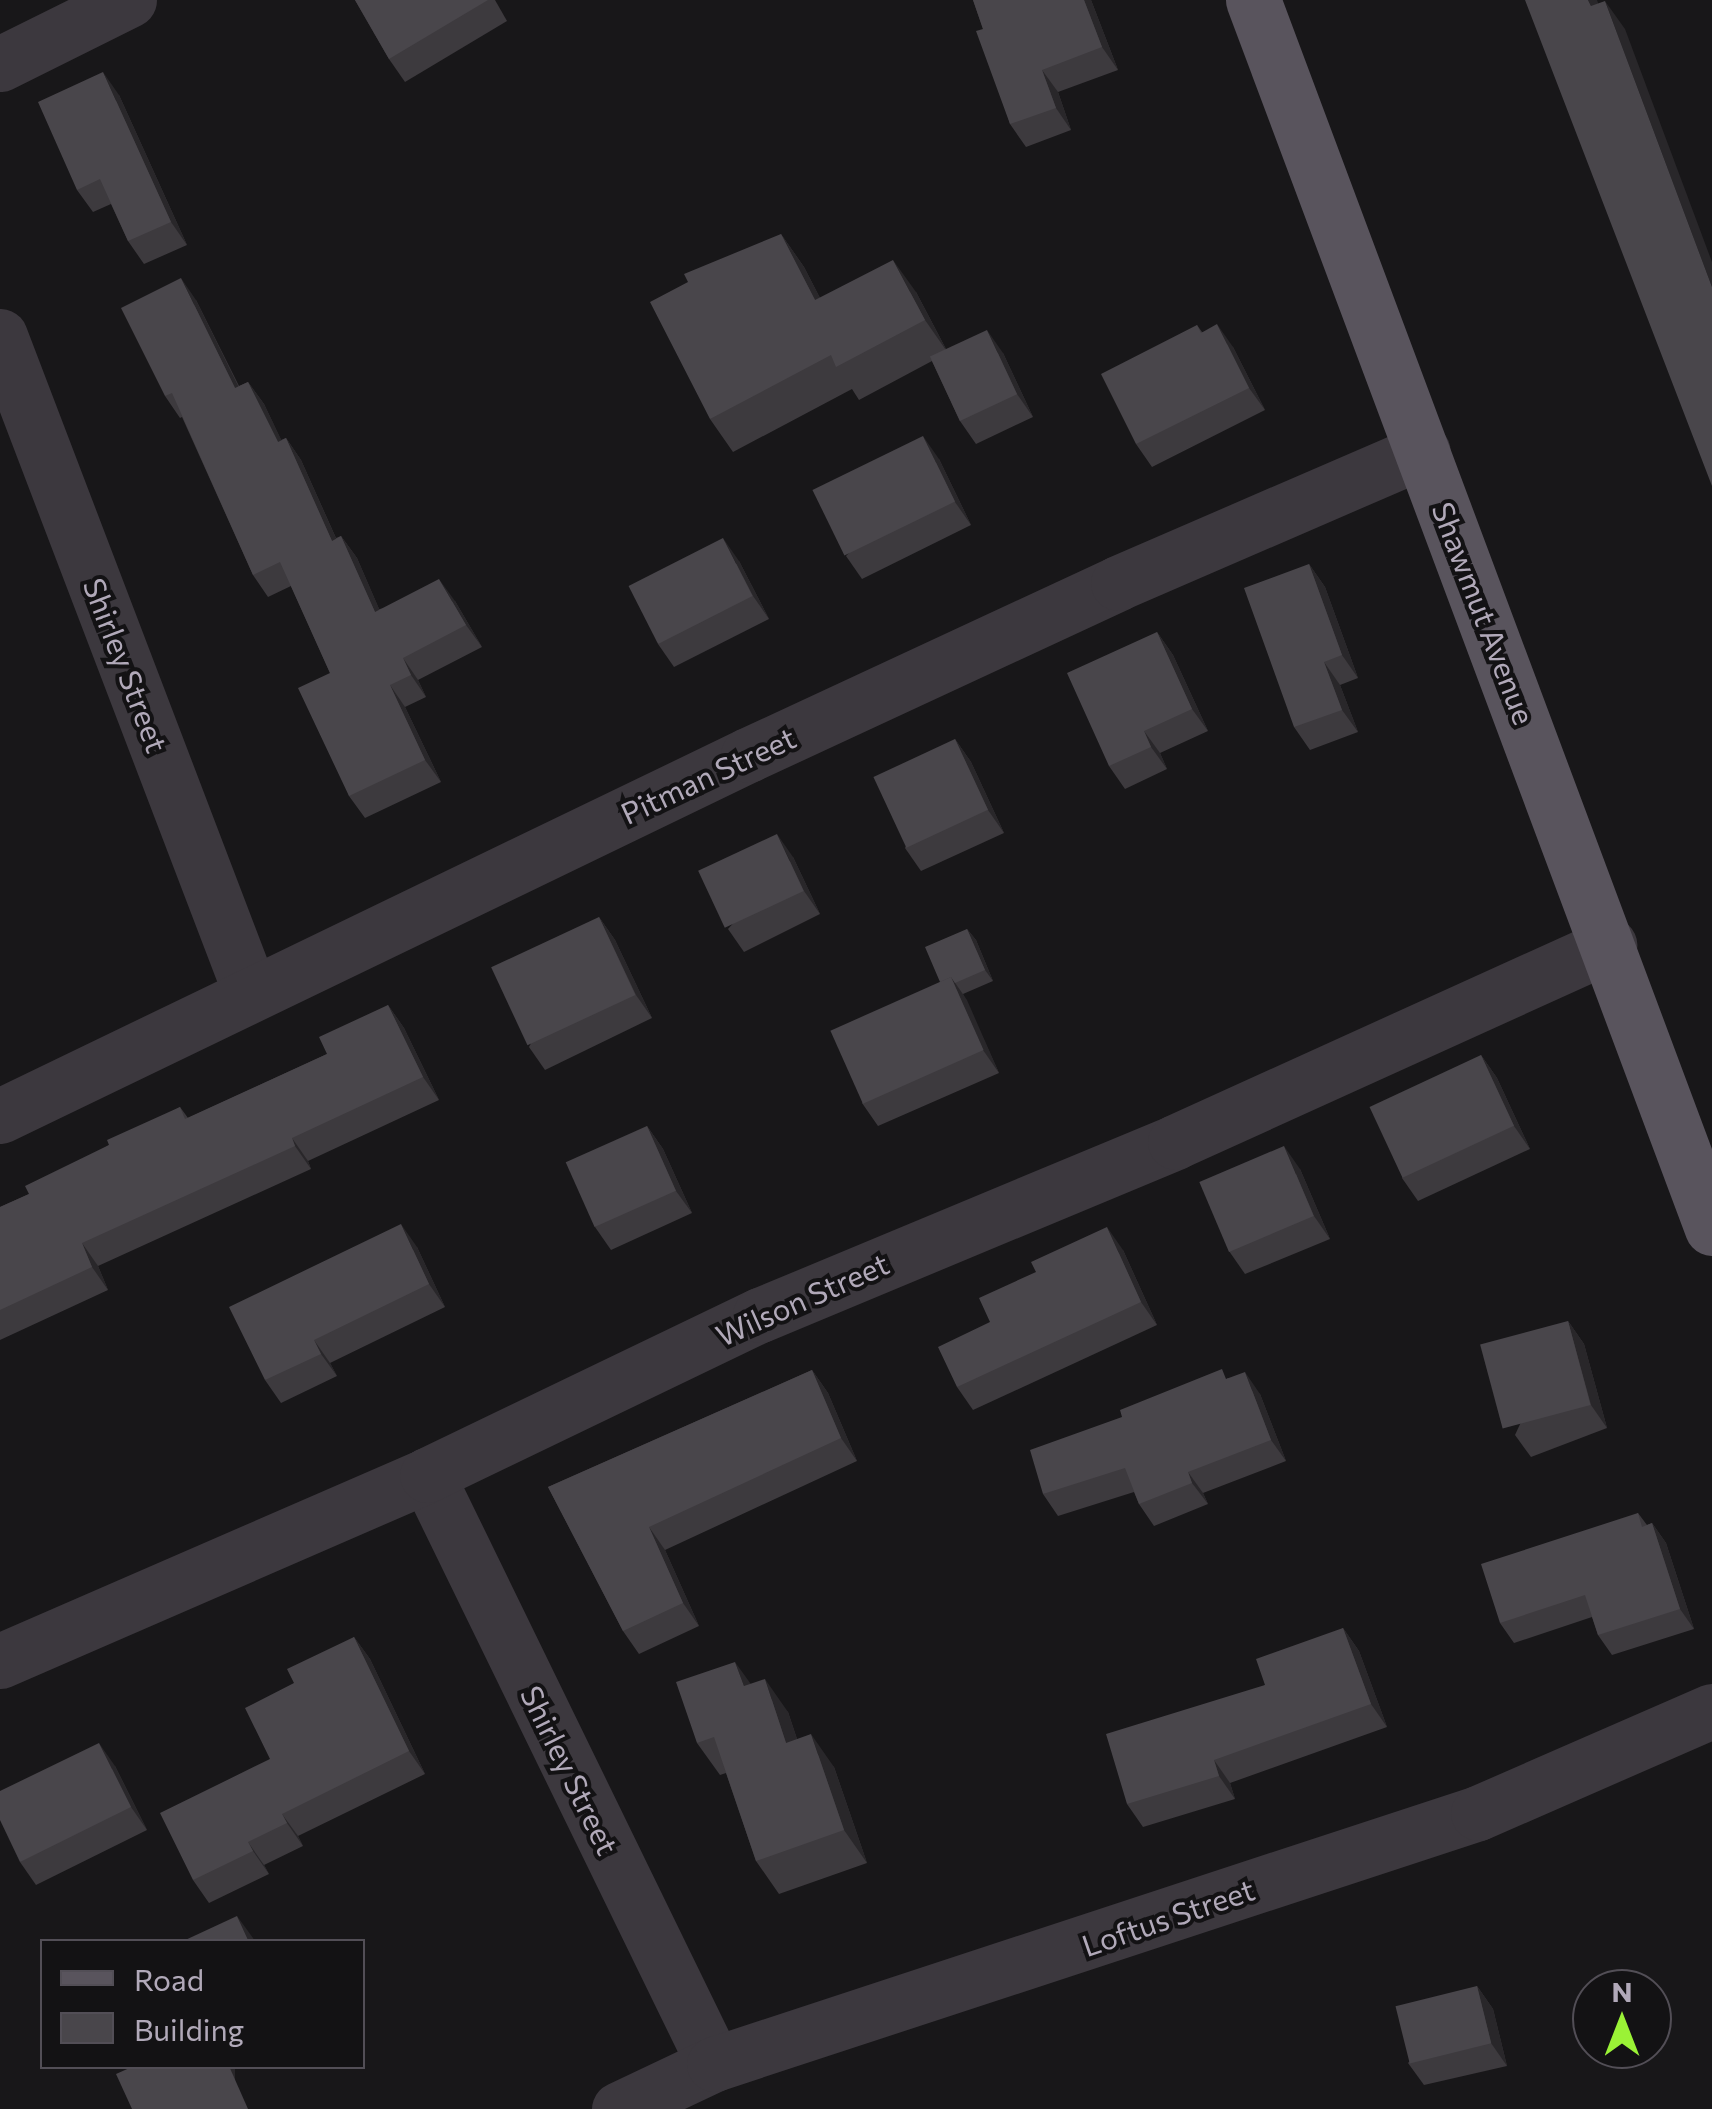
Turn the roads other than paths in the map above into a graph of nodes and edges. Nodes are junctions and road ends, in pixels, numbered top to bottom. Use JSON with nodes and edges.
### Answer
{"nodes":[{"id":1,"x":129,"y":0,"type":"edge"},
{"id":2,"x":1253,"y":0,"type":"edge"},
{"id":3,"x":0,"y":64,"type":"edge"},
{"id":4,"x":0,"y":336,"type":"edge"},
{"id":5,"x":1424,"y":452,"type":"junction"},
{"id":6,"x":1608,"y":945,"type":"junction"},
{"id":7,"x":251,"y":994,"type":"junction"},
{"id":8,"x":0,"y":1116,"type":"edge"},
{"id":9,"x":1712,"y":1228,"type":"edge"},
{"id":10,"x":427,"y":1475,"type":"junction"},
{"id":11,"x":0,"y":1661,"type":"edge"},
{"id":12,"x":1712,"y":1711,"type":"edge"},
{"id":13,"x":714,"y":2064,"type":"junction"},
{"id":14,"x":619,"y":2109,"type":"edge"}],
"edges":[{"from":1,"to":3,"type":"street"},
{"from":2,"to":5,"type":"main road","name":"Shawmut Avenue"},
{"from":4,"to":7,"type":"street","name":"Shirley Street"},
{"from":5,"to":6,"type":"main road","name":"Shawmut Avenue"},
{"from":5,"to":7,"type":"street","name":"Pitman Street"},
{"from":6,"to":9,"type":"main road","name":"Shawmut Avenue"},
{"from":6,"to":10,"type":"street","name":"Wilson Street"},
{"from":7,"to":8,"type":"street","name":"Pitman Street"},
{"from":10,"to":11,"type":"street","name":"Wilson Street"},
{"from":10,"to":13,"type":"street","name":"Shirley Street"},
{"from":12,"to":13,"type":"street","name":"Loftus Street"},
{"from":13,"to":14,"type":"street","name":"Loftus Street"}]}
